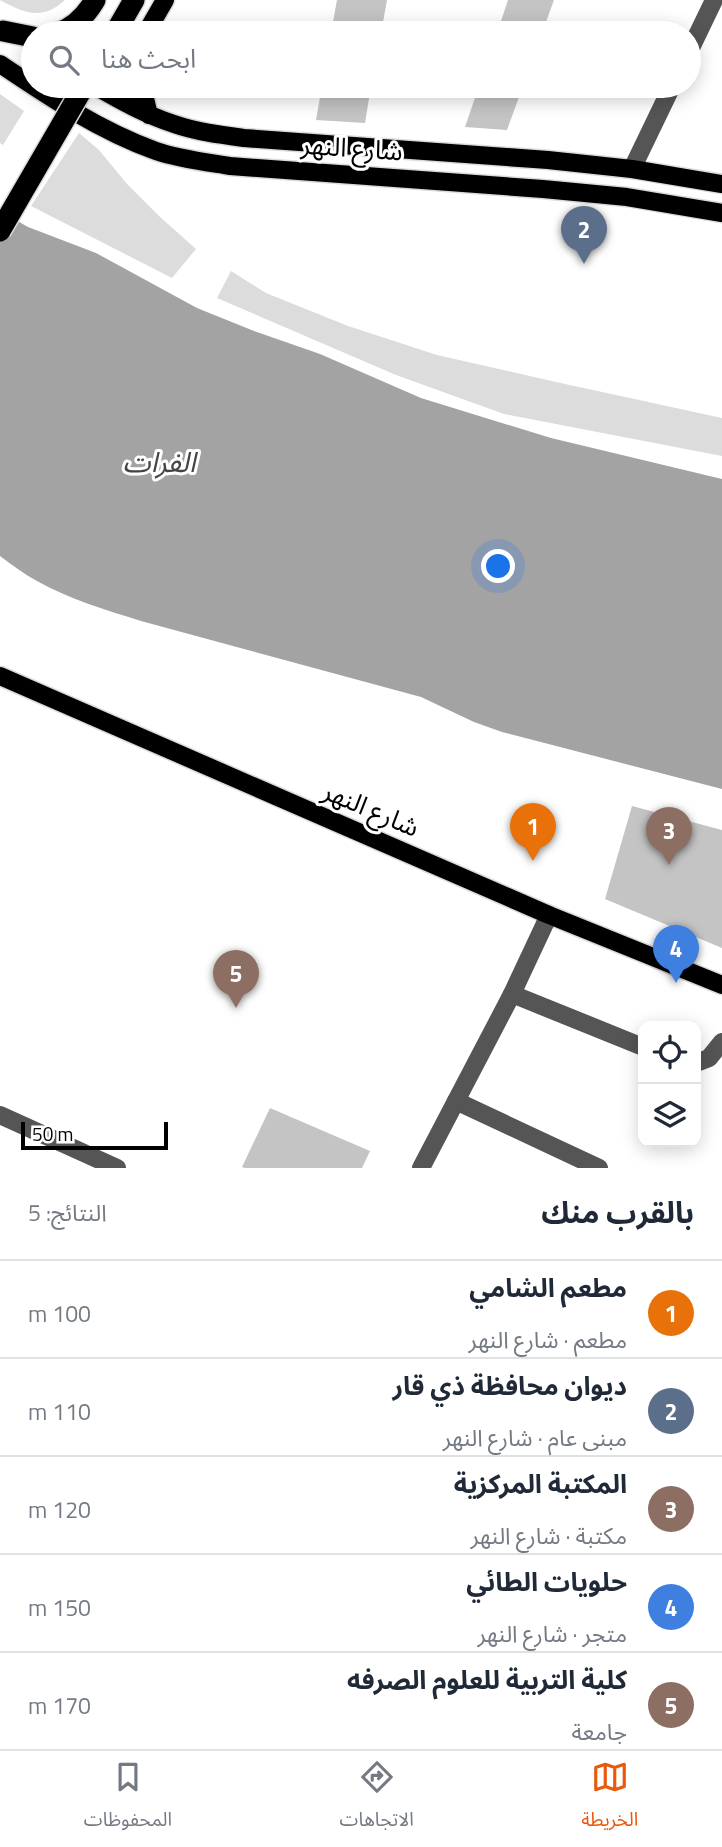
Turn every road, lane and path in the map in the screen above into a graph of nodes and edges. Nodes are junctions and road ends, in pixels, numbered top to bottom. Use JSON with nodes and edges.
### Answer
{"nodes":[{"id":1,"x":95,"y":0,"type":"edge"},
{"id":2,"x":134,"y":0,"type":"edge"},
{"id":3,"x":165,"y":0,"type":"edge"},
{"id":4,"x":714,"y":0,"type":"edge"},
{"id":5,"x":80,"y":21,"type":"edge"},
{"id":6,"x":122,"y":21,"type":"edge"},
{"id":7,"x":153,"y":21,"type":"edge"},
{"id":8,"x":701,"y":27,"type":"edge"},
{"id":9,"x":1,"y":29,"type":"edge"},
{"id":10,"x":21,"y":34,"type":"edge"},
{"id":11,"x":21,"y":41,"type":"edge"},
{"id":12,"x":0,"y":64,"type":"edge"},
{"id":13,"x":21,"y":78,"type":"edge"},
{"id":14,"x":51,"y":98,"type":"edge"},
{"id":15,"x":77,"y":98,"type":"edge"},
{"id":16,"x":118,"y":98,"type":"edge"},
{"id":17,"x":145,"y":98,"type":"edge"},
{"id":18,"x":666,"y":98,"type":"edge"},
{"id":19,"x":149,"y":115,"type":"junction"},
{"id":20,"x":632,"y":169,"type":"junction"},
{"id":21,"x":722,"y":184,"type":"edge"},
{"id":22,"x":722,"y":213,"type":"edge"},
{"id":23,"x":0,"y":231,"type":"edge"},
{"id":24,"x":0,"y":676,"type":"edge"},
{"id":25,"x":549,"y":915,"type":"junction"},
{"id":26,"x":722,"y":985,"type":"edge"},
{"id":27,"x":512,"y":994,"type":"junction"},
{"id":28,"x":722,"y":1042,"type":"edge"},
{"id":29,"x":638,"y":1045,"type":"edge"},
{"id":30,"x":701,"y":1061,"type":"edge"},
{"id":31,"x":456,"y":1101,"type":"junction"},
{"id":32,"x":0,"y":1115,"type":"edge"},
{"id":33,"x":117,"y":1168,"type":"edge"},
{"id":34,"x":421,"y":1168,"type":"edge"},
{"id":35,"x":599,"y":1168,"type":"edge"}],
"edges":[{"from":1,"to":5,"type":"highway"},
{"from":2,"to":6,"type":"highway"},
{"from":3,"to":7,"type":"main road"},
{"from":4,"to":8,"type":"street"},
{"from":9,"to":10,"type":"highway"},
{"from":9,"to":11,"type":"main road"},
{"from":12,"to":13,"type":"main road","name":"شارع النهر"},
{"from":14,"to":22,"type":"main road","name":"شارع النهر"},
{"from":15,"to":23,"type":"highway","bridge":true},
{"from":16,"to":19,"type":"main road","name":"شارع النهر"},
{"from":17,"to":19,"type":"main road"},
{"from":18,"to":20,"type":"street"},
{"from":19,"to":20,"type":"main road","name":"شارع النهر"},
{"from":20,"to":21,"type":"main road","name":"شارع النهر"},
{"from":24,"to":25,"type":"main road","name":"شارع النهر"},
{"from":25,"to":26,"type":"main road","name":"شارع النهر"},
{"from":25,"to":27,"type":"street"},
{"from":27,"to":29,"type":"street"},
{"from":27,"to":31,"type":"street"},
{"from":28,"to":30,"type":"street"},
{"from":31,"to":34,"type":"street"},
{"from":31,"to":35,"type":"street"},
{"from":32,"to":33,"type":"street"}]}
